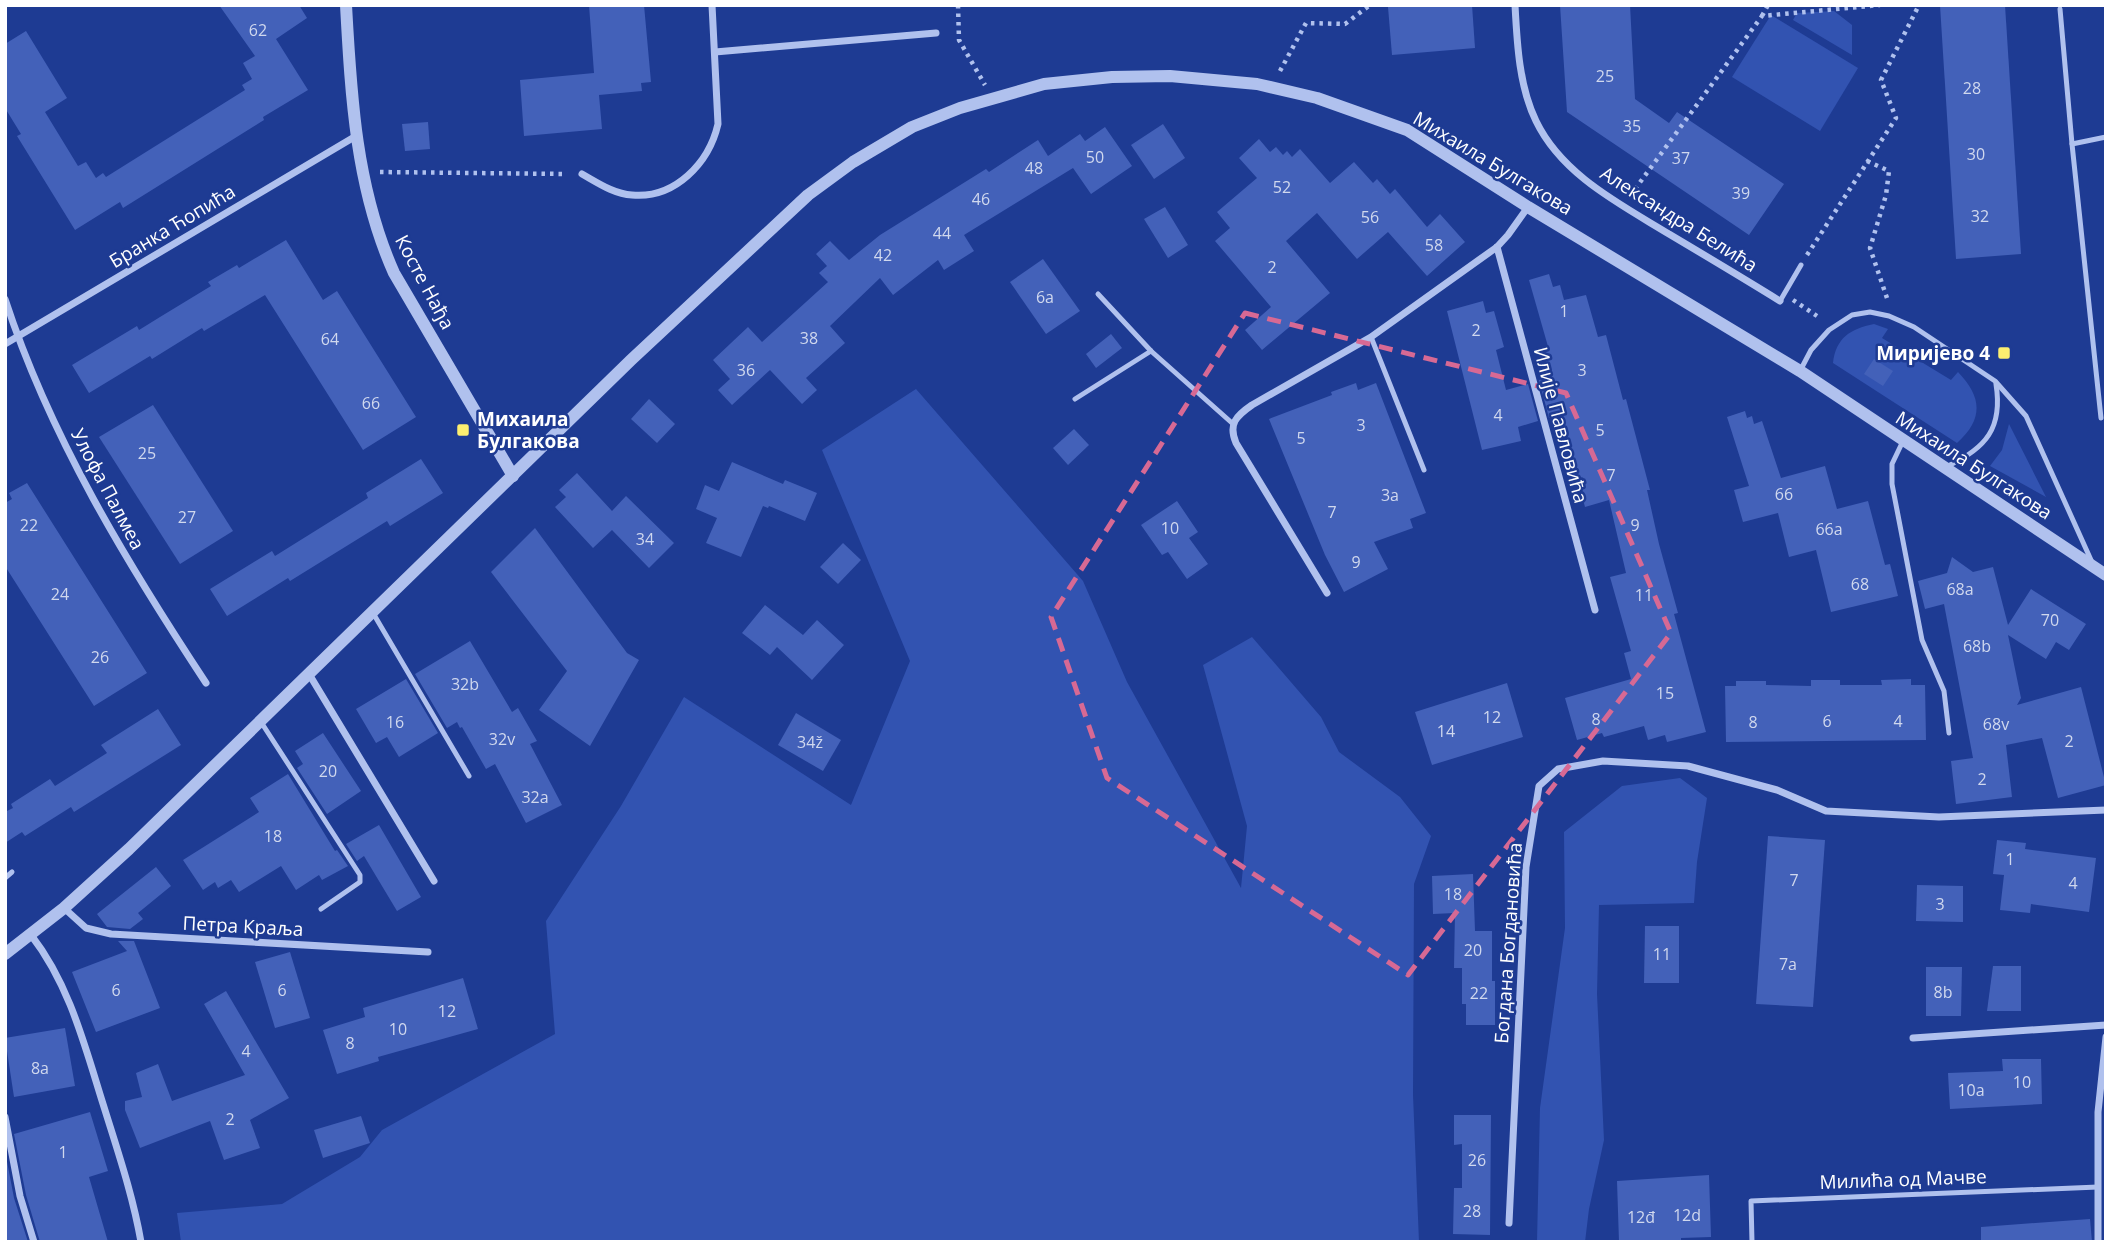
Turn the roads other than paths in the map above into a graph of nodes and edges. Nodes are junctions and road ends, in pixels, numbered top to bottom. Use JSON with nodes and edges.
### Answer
{"nodes":[{"id":1,"x":346,"y":5,"type":"edge"},
{"id":2,"x":712,"y":5,"type":"edge"},
{"id":3,"x":1515,"y":5,"type":"edge"},
{"id":4,"x":2060,"y":9,"type":"dead end"},
{"id":5,"x":936,"y":33,"type":"dead end"},
{"id":6,"x":715,"y":52,"type":"junction"},
{"id":7,"x":356,"y":136,"type":"junction"},
{"id":8,"x":2106,"y":137,"type":"edge"},
{"id":9,"x":2072,"y":144,"type":"junction"},
{"id":10,"x":582,"y":174,"type":"road end"},
{"id":11,"x":1528,"y":207,"type":"junction"},
{"id":12,"x":1497,"y":247,"type":"junction"},
{"id":13,"x":1801,"y":265,"type":"road end"},
{"id":14,"x":1098,"y":294,"type":"dead end"},
{"id":15,"x":1782,"y":297,"type":"joint"},
{"id":16,"x":5,"y":299,"type":"edge"},
{"id":17,"x":18,"y":337,"type":"junction"},
{"id":18,"x":1371,"y":337,"type":"junction"},
{"id":19,"x":5,"y":344,"type":"edge"},
{"id":20,"x":1151,"y":351,"type":"junction"},
{"id":21,"x":1800,"y":371,"type":"junction"},
{"id":22,"x":1995,"y":381,"type":"junction"},
{"id":23,"x":1074,"y":399,"type":"dead end"},
{"id":24,"x":2101,"y":418,"type":"dead end"},
{"id":25,"x":1232,"y":423,"type":"junction"},
{"id":26,"x":1903,"y":441,"type":"junction"},
{"id":27,"x":1946,"y":467,"type":"junction"},
{"id":28,"x":1424,"y":470,"type":"dead end"},
{"id":29,"x":513,"y":476,"type":"junction"},
{"id":30,"x":2094,"y":566,"type":"junction"},
{"id":31,"x":2106,"y":575,"type":"edge"},
{"id":32,"x":1327,"y":593,"type":"dead end"},
{"id":33,"x":1595,"y":611,"type":"dead end"},
{"id":34,"x":373,"y":613,"type":"junction"},
{"id":35,"x":309,"y":674,"type":"junction"},
{"id":36,"x":206,"y":683,"type":"dead end"},
{"id":37,"x":261,"y":722,"type":"junction"},
{"id":38,"x":1949,"y":733,"type":"dead end"},
{"id":39,"x":469,"y":776,"type":"dead end"},
{"id":40,"x":2106,"y":810,"type":"edge"},
{"id":41,"x":12,"y":872,"type":"dead end"},
{"id":42,"x":5,"y":878,"type":"edge"},
{"id":43,"x":434,"y":881,"type":"dead end"},
{"id":44,"x":64,"y":908,"type":"junction"},
{"id":45,"x":321,"y":909,"type":"dead end"},
{"id":46,"x":31,"y":935,"type":"junction"},
{"id":47,"x":428,"y":952,"type":"dead end"},
{"id":48,"x":5,"y":954,"type":"edge"},
{"id":49,"x":2106,"y":1025,"type":"edge"},
{"id":50,"x":2106,"y":1037,"type":"edge"},
{"id":51,"x":1913,"y":1038,"type":"dead end"},
{"id":52,"x":2102,"y":1113,"type":"edge"},
{"id":53,"x":5,"y":1117,"type":"edge"},
{"id":54,"x":2098,"y":1187,"type":"junction"},
{"id":55,"x":1509,"y":1223,"type":"dead end"},
{"id":56,"x":34,"y":1242,"type":"edge"},
{"id":57,"x":141,"y":1242,"type":"edge"},
{"id":58,"x":1752,"y":1242,"type":"edge"},
{"id":59,"x":2098,"y":1242,"type":"edge"}],
"edges":[{"from":1,"to":7,"type":"street","name":"Косте Нађа"},
{"from":2,"to":6,"type":"street"},
{"from":3,"to":15,"type":"street","name":"Александра Белића"},
{"from":4,"to":9,"type":"lane"},
{"from":5,"to":6,"type":"street"},
{"from":6,"to":10,"type":"street"},
{"from":7,"to":17,"type":"street","name":"Бранка Ћопића"},
{"from":7,"to":29,"type":"street","name":"Косте Нађа"},
{"from":8,"to":9,"type":"lane"},
{"from":9,"to":24,"type":"lane"},
{"from":11,"to":12,"type":"street"},
{"from":11,"to":21,"type":"street","name":"Михаила Булгакова"},
{"from":11,"to":29,"type":"street","name":"Михаила Булгакова"},
{"from":12,"to":18,"type":"street"},
{"from":12,"to":33,"type":"street","name":"Илије Павловића"},
{"from":13,"to":15,"type":"lane"},
{"from":14,"to":20,"type":"lane"},
{"from":16,"to":17,"type":"street","name":"Улофа Палмеа"},
{"from":17,"to":19,"type":"street","name":"Бранка Ћопића"},
{"from":17,"to":36,"type":"street","name":"Улофа Палмеа"},
{"from":18,"to":25,"type":"street"},
{"from":18,"to":28,"type":"lane"},
{"from":20,"to":23,"type":"lane"},
{"from":20,"to":25,"type":"lane"},
{"from":21,"to":22,"type":"lane"},
{"from":21,"to":26,"type":"street","name":"Михаила Булгакова"},
{"from":22,"to":27,"type":"lane"},
{"from":22,"to":30,"type":"lane"},
{"from":25,"to":32,"type":"street"},
{"from":26,"to":27,"type":"street","name":"Михаила Булгакова"},
{"from":26,"to":38,"type":"lane"},
{"from":27,"to":30,"type":"street","name":"Михаила Булгакова"},
{"from":29,"to":34,"type":"street","name":"Михаила Булгакова"},
{"from":30,"to":31,"type":"street","name":"Михаила Булгакова"},
{"from":34,"to":35,"type":"street","name":"Михаила Булгакова"},
{"from":34,"to":39,"type":"lane"},
{"from":35,"to":37,"type":"street","name":"Михаила Булгакова"},
{"from":35,"to":43,"type":"street"},
{"from":37,"to":44,"type":"street","name":"Михаила Булгакова"},
{"from":37,"to":45,"type":"lane"},
{"from":40,"to":55,"type":"street","name":"Богдана Богдановића"},
{"from":41,"to":42,"type":"lane"},
{"from":44,"to":46,"type":"street","name":"Михаила Булгакова"},
{"from":44,"to":47,"type":"street","name":"Петра Краља"},
{"from":46,"to":48,"type":"street","name":"Михаила Булгакова"},
{"from":46,"to":57,"type":"street"},
{"from":49,"to":51,"type":"street"},
{"from":50,"to":52,"type":"street"},
{"from":52,"to":54,"type":"street"},
{"from":53,"to":56,"type":"street"},
{"from":54,"to":58,"type":"lane","name":"Милића од Мачве"},
{"from":54,"to":59,"type":"street"}]}
